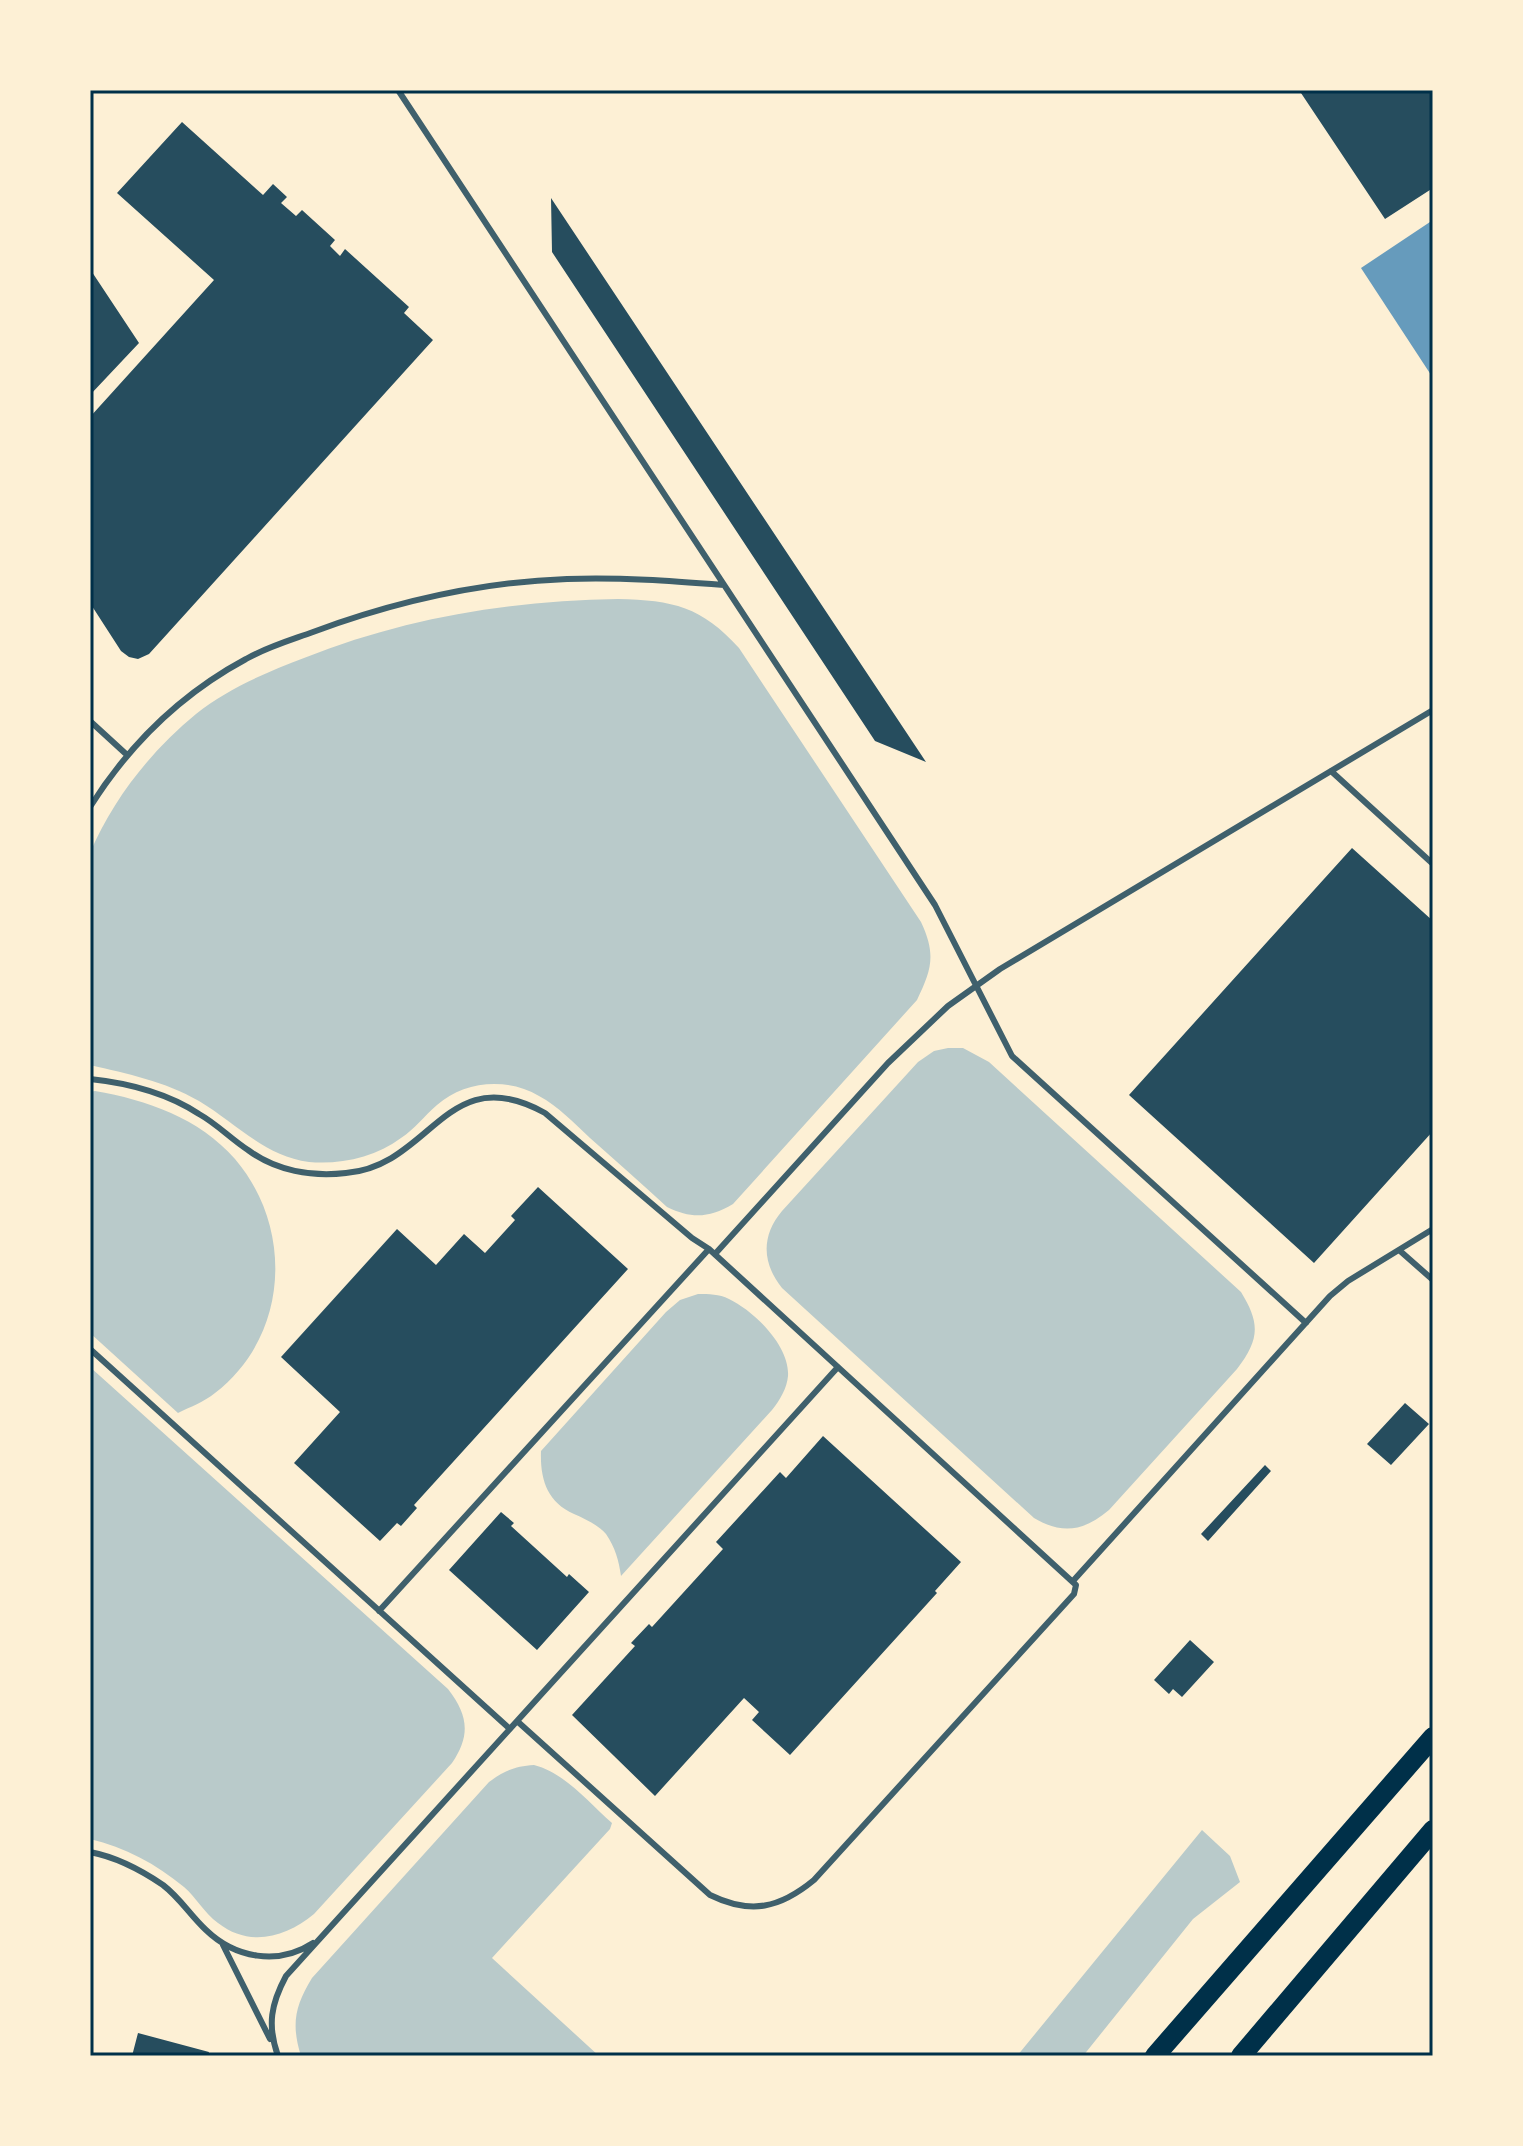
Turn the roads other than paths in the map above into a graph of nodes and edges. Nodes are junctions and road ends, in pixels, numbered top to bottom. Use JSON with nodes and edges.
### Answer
{"nodes":[{"id":1,"x":398,"y":90,"type":"edge"},
{"id":2,"x":724,"y":585,"type":"junction"},
{"id":3,"x":1433,"y":710,"type":"edge"},
{"id":4,"x":90,"y":721,"type":"edge"},
{"id":5,"x":126,"y":754,"type":"junction"},
{"id":6,"x":1331,"y":771,"type":"junction"},
{"id":7,"x":90,"y":807,"type":"edge"},
{"id":8,"x":1433,"y":864,"type":"edge"},
{"id":9,"x":977,"y":986,"type":"junction"},
{"id":10,"x":90,"y":1079,"type":"edge"},
{"id":11,"x":1433,"y":1229,"type":"edge"},
{"id":12,"x":1399,"y":1250,"type":"junction"},
{"id":13,"x":712,"y":1252,"type":"junction"},
{"id":14,"x":1433,"y":1280,"type":"edge"},
{"id":15,"x":1306,"y":1323,"type":"junction"},
{"id":16,"x":90,"y":1349,"type":"edge"},
{"id":17,"x":838,"y":1367,"type":"junction"},
{"id":18,"x":1073,"y":1581,"type":"junction"},
{"id":19,"x":379,"y":1611,"type":"junction"},
{"id":20,"x":517,"y":1721,"type":"junction"},
{"id":21,"x":510,"y":1729,"type":"junction"},
{"id":22,"x":1433,"y":1737,"type":"edge"},
{"id":23,"x":1433,"y":1830,"type":"edge"},
{"id":24,"x":90,"y":1852,"type":"edge"},
{"id":25,"x":320,"y":1939,"type":"junction"},
{"id":26,"x":222,"y":1944,"type":"junction"},
{"id":27,"x":278,"y":2054,"type":"edge"},
{"id":28,"x":1155,"y":2056,"type":"edge"},
{"id":29,"x":1241,"y":2056,"type":"edge"}],
"edges":[{"from":1,"to":2,"type":"lane"},
{"from":2,"to":5,"type":"lane"},
{"from":2,"to":9,"type":"lane"},
{"from":3,"to":6,"type":"lane"},
{"from":4,"to":5,"type":"lane"},
{"from":5,"to":7,"type":"lane"},
{"from":6,"to":8,"type":"lane"},
{"from":6,"to":9,"type":"lane"},
{"from":9,"to":13,"type":"lane"},
{"from":9,"to":15,"type":"lane"},
{"from":10,"to":13,"type":"lane"},
{"from":11,"to":12,"type":"lane"},
{"from":12,"to":14,"type":"lane"},
{"from":12,"to":15,"type":"lane"},
{"from":13,"to":17,"type":"lane"},
{"from":13,"to":19,"type":"lane"},
{"from":15,"to":18,"type":"lane"},
{"from":16,"to":19,"type":"lane"},
{"from":17,"to":18,"type":"lane"},
{"from":17,"to":20,"type":"lane"},
{"from":18,"to":20,"type":"lane"},
{"from":19,"to":21,"type":"lane"},
{"from":20,"to":21,"type":"lane"},
{"from":21,"to":25,"type":"lane"},
{"from":22,"to":28,"type":"main road"},
{"from":23,"to":29,"type":"main road"},
{"from":24,"to":26,"type":"lane"},
{"from":25,"to":26,"type":"lane"},
{"from":25,"to":27,"type":"lane"},
{"from":26,"to":27,"type":"lane"}]}
